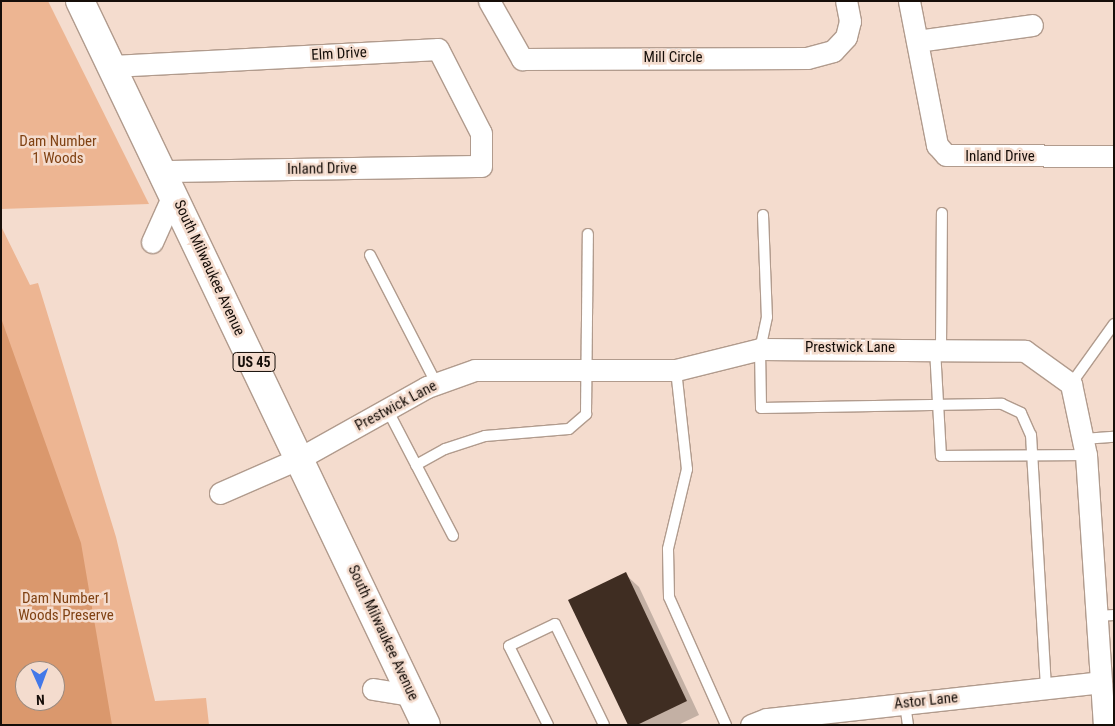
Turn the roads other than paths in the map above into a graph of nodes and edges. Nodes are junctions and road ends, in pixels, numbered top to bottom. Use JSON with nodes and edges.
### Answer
{"nodes":[{"id":1,"x":80,"y":1,"type":"edge"},
{"id":2,"x":489,"y":1,"type":"edge"},
{"id":3,"x":846,"y":1,"type":"edge"},
{"id":4,"x":909,"y":1,"type":"edge"},
{"id":5,"x":1032,"y":24,"type":"dead end"},
{"id":6,"x":917,"y":41,"type":"junction"},
{"id":7,"x":113,"y":66,"type":"junction"},
{"id":8,"x":1114,"y":156,"type":"edge"},
{"id":9,"x":481,"y":166,"type":"joint"},
{"id":10,"x":169,"y":182,"type":"junction"},
{"id":11,"x":942,"y":213,"type":"dead end"},
{"id":12,"x":763,"y":215,"type":"dead end"},
{"id":13,"x":588,"y":234,"type":"dead end"},
{"id":14,"x":152,"y":242,"type":"dead end"},
{"id":15,"x":370,"y":255,"type":"dead end"},
{"id":16,"x":1114,"y":324,"type":"edge"},
{"id":17,"x":938,"y":348,"type":"junction"},
{"id":18,"x":760,"y":349,"type":"junction"},
{"id":19,"x":588,"y":370,"type":"junction"},
{"id":20,"x":676,"y":370,"type":"junction"},
{"id":21,"x":436,"y":384,"type":"junction"},
{"id":22,"x":1071,"y":384,"type":"junction"},
{"id":23,"x":939,"y":405,"type":"junction"},
{"id":24,"x":387,"y":409,"type":"junction"},
{"id":25,"x":1114,"y":436,"type":"edge"},
{"id":26,"x":1084,"y":447,"type":"junction"},
{"id":27,"x":1032,"y":456,"type":"junction"},
{"id":28,"x":300,"y":458,"type":"junction"},
{"id":29,"x":416,"y":465,"type":"junction"},
{"id":30,"x":220,"y":493,"type":"dead end"},
{"id":31,"x":453,"y":536,"type":"dead end"},
{"id":32,"x":1105,"y":615,"type":"edge"},
{"id":33,"x":1101,"y":682,"type":"junction"},
{"id":34,"x":1046,"y":688,"type":"junction"},
{"id":35,"x":372,"y":689,"type":"dead end"},
{"id":36,"x":412,"y":695,"type":"junction"},
{"id":37,"x":905,"y":704,"type":"junction"},
{"id":38,"x":603,"y":724,"type":"edge"},
{"id":39,"x":426,"y":725,"type":"edge"},
{"id":40,"x":548,"y":725,"type":"edge"},
{"id":41,"x":726,"y":725,"type":"edge"},
{"id":42,"x":751,"y":725,"type":"edge"},
{"id":43,"x":908,"y":725,"type":"edge"},
{"id":44,"x":1104,"y":725,"type":"edge"}],
"edges":[{"from":1,"to":7,"type":"main road","name":"South Milwaukee Avenue","number":"US 45"},
{"from":2,"to":3,"type":"street","name":"Mill Circle"},
{"from":4,"to":6,"type":"street","name":"Inland Drive"},
{"from":5,"to":6,"type":"street"},
{"from":6,"to":8,"type":"street","name":"Inland Drive"},
{"from":7,"to":9,"type":"street","name":"Elm Drive"},
{"from":7,"to":10,"type":"main road","name":"South Milwaukee Avenue","number":"US 45"},
{"from":9,"to":10,"type":"street","name":"Inland Drive"},
{"from":10,"to":14,"type":"street"},
{"from":10,"to":28,"type":"main road","name":"South Milwaukee Avenue","number":"US 45"},
{"from":11,"to":17,"type":"lane"},
{"from":12,"to":18,"type":"lane"},
{"from":13,"to":19,"type":"lane"},
{"from":15,"to":21,"type":"lane"},
{"from":16,"to":22,"type":"lane"},
{"from":17,"to":18,"type":"street","name":"Prestwick Lane"},
{"from":17,"to":22,"type":"street","name":"Prestwick Lane"},
{"from":17,"to":23,"type":"lane"},
{"from":18,"to":20,"type":"street","name":"Prestwick Lane"},
{"from":18,"to":23,"type":"lane"},
{"from":19,"to":20,"type":"street","name":"Prestwick Lane"},
{"from":19,"to":21,"type":"street","name":"Prestwick Lane"},
{"from":19,"to":29,"type":"lane"},
{"from":20,"to":41,"type":"lane"},
{"from":21,"to":24,"type":"street","name":"Prestwick Lane"},
{"from":22,"to":26,"type":"street"},
{"from":23,"to":27,"type":"lane"},
{"from":23,"to":27,"type":"lane"},
{"from":24,"to":28,"type":"street","name":"Prestwick Lane"},
{"from":24,"to":29,"type":"lane"},
{"from":25,"to":26,"type":"lane"},
{"from":26,"to":27,"type":"lane"},
{"from":26,"to":32,"type":"street"},
{"from":27,"to":34,"type":"lane"},
{"from":28,"to":30,"type":"street","name":"Prestwick Lane"},
{"from":28,"to":36,"type":"main road","name":"South Milwaukee Avenue","number":"US 45"},
{"from":29,"to":31,"type":"lane"},
{"from":32,"to":33,"type":"street"},
{"from":33,"to":34,"type":"street","name":"Astor Lane"},
{"from":33,"to":44,"type":"street"},
{"from":34,"to":37,"type":"street","name":"Astor Lane"},
{"from":35,"to":36,"type":"street"},
{"from":36,"to":39,"type":"main road","name":"South Milwaukee Avenue","number":"US 45"},
{"from":37,"to":42,"type":"street","name":"Astor Lane"},
{"from":37,"to":43,"type":"lane"},
{"from":38,"to":40,"type":"lane"}]}
